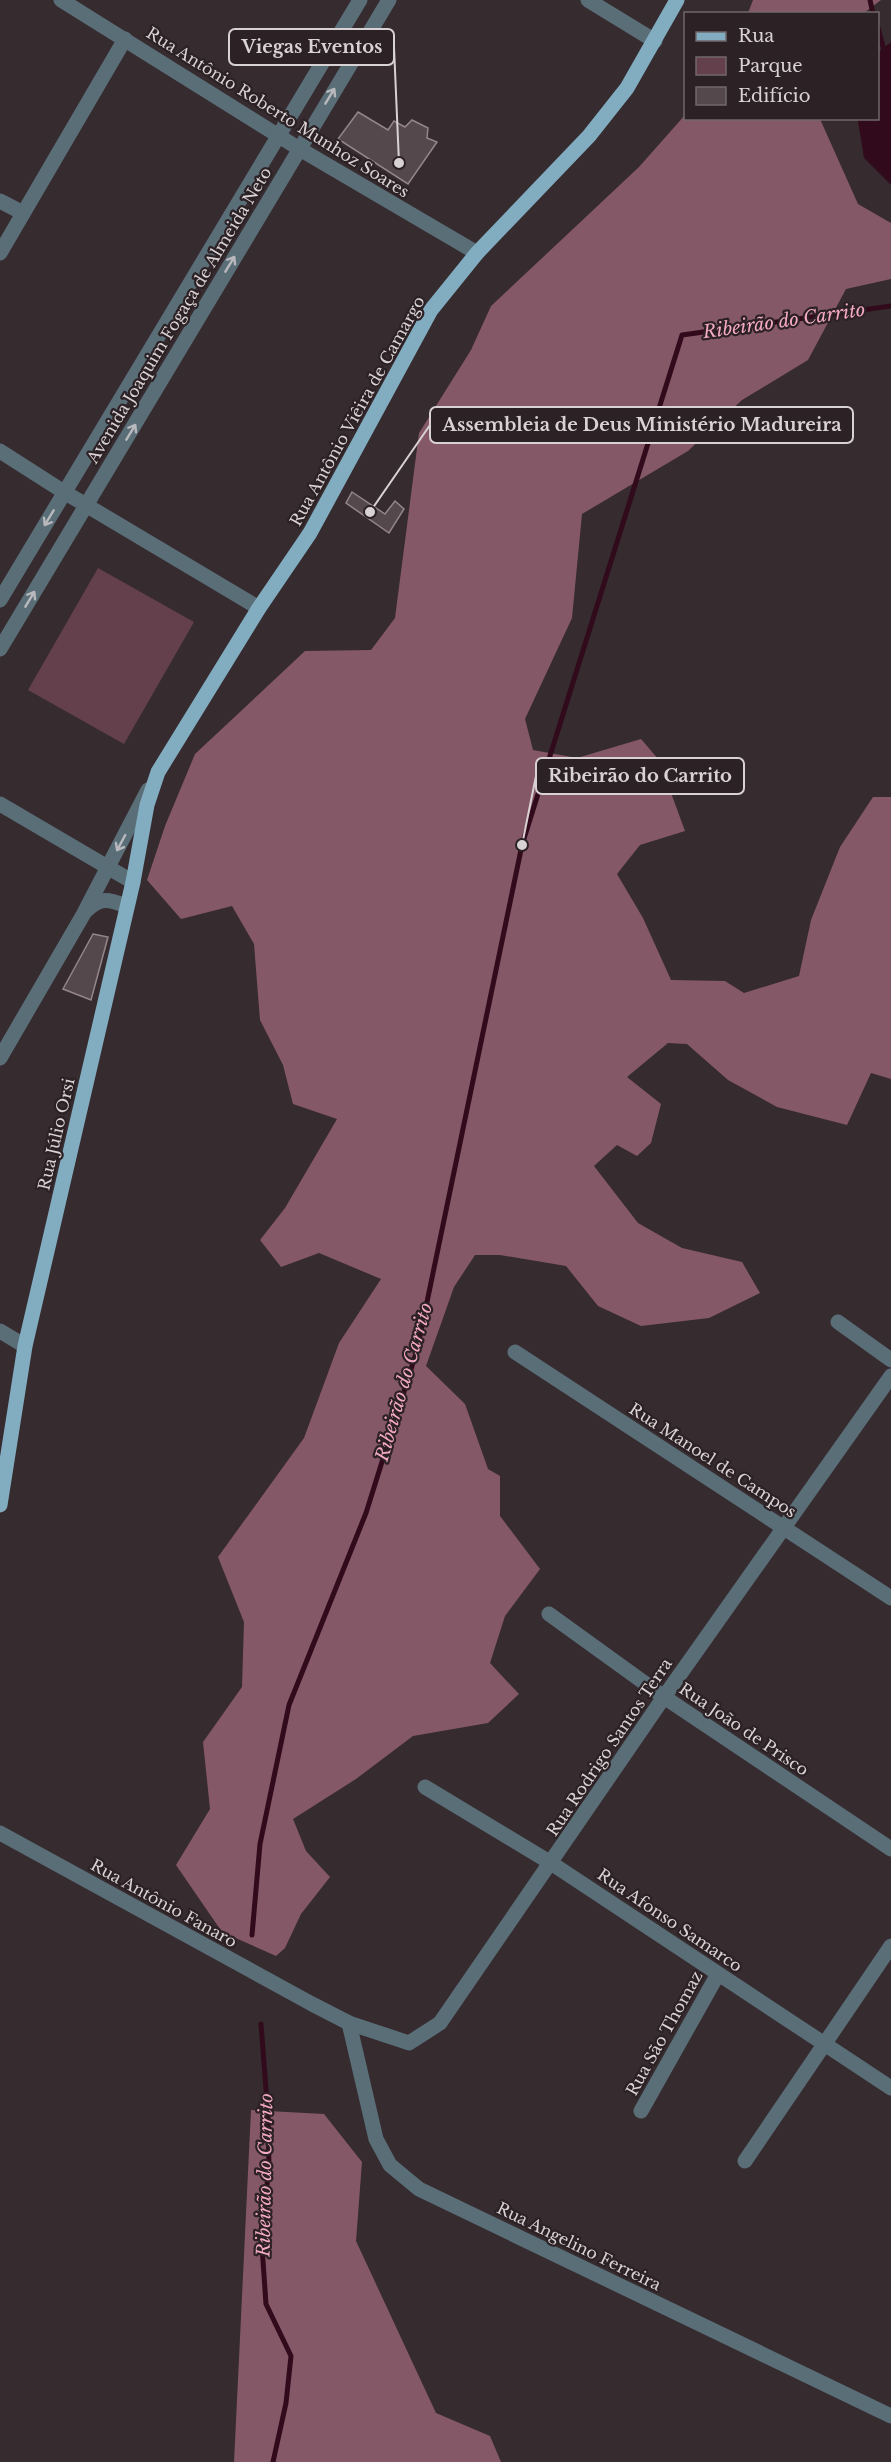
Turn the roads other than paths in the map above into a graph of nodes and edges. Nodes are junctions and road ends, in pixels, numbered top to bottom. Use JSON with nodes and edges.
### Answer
{"nodes":[{"id":1,"x":61,"y":0,"type":"edge"},
{"id":2,"x":360,"y":0,"type":"edge"},
{"id":3,"x":389,"y":0,"type":"edge"},
{"id":4,"x":588,"y":0,"type":"edge"},
{"id":5,"x":677,"y":0,"type":"edge"},
{"id":6,"x":125,"y":39,"type":"junction"},
{"id":7,"x":655,"y":41,"type":"junction"},
{"id":8,"x":278,"y":134,"type":"junction"},
{"id":9,"x":298,"y":148,"type":"junction"},
{"id":10,"x":0,"y":201,"type":"edge"},
{"id":11,"x":23,"y":213,"type":"junction"},
{"id":12,"x":0,"y":253,"type":"edge"},
{"id":13,"x":477,"y":253,"type":"junction"},
{"id":14,"x":0,"y":451,"type":"edge"},
{"id":15,"x":64,"y":492,"type":"junction"},
{"id":16,"x":87,"y":506,"type":"junction"},
{"id":17,"x":0,"y":600,"type":"edge"},
{"id":18,"x":259,"y":608,"type":"junction"},
{"id":19,"x":0,"y":649,"type":"edge"},
{"id":20,"x":158,"y":772,"type":"junction"},
{"id":21,"x":0,"y":804,"type":"edge"},
{"id":22,"x":108,"y":868,"type":"junction"},
{"id":23,"x":133,"y":882,"type":"junction"},
{"id":24,"x":127,"y":906,"type":"junction"},
{"id":25,"x":83,"y":915,"type":"junction"},
{"id":26,"x":0,"y":1058,"type":"edge"},
{"id":27,"x":838,"y":1322,"type":"dead end"},
{"id":28,"x":0,"y":1331,"type":"edge"},
{"id":29,"x":25,"y":1346,"type":"junction"},
{"id":30,"x":515,"y":1352,"type":"dead end"},
{"id":31,"x":891,"y":1360,"type":"edge"},
{"id":32,"x":891,"y":1376,"type":"edge"},
{"id":33,"x":12,"y":1432,"type":"junction"},
{"id":34,"x":0,"y":1452,"type":"edge"},
{"id":35,"x":0,"y":1505,"type":"edge"},
{"id":36,"x":784,"y":1527,"type":"junction"},
{"id":37,"x":891,"y":1598,"type":"edge"},
{"id":38,"x":549,"y":1614,"type":"dead end"},
{"id":39,"x":664,"y":1697,"type":"junction"},
{"id":40,"x":425,"y":1787,"type":"dead end"},
{"id":41,"x":0,"y":1833,"type":"edge"},
{"id":42,"x":891,"y":1849,"type":"edge"},
{"id":43,"x":551,"y":1863,"type":"junction"},
{"id":44,"x":891,"y":1946,"type":"edge"},
{"id":45,"x":718,"y":1974,"type":"junction"},
{"id":46,"x":312,"y":2004,"type":"joint"},
{"id":47,"x":348,"y":2023,"type":"junction"},
{"id":48,"x":825,"y":2045,"type":"junction"},
{"id":49,"x":891,"y":2088,"type":"edge"},
{"id":50,"x":641,"y":2110,"type":"dead end"},
{"id":51,"x":744,"y":2162,"type":"dead end"},
{"id":52,"x":891,"y":2416,"type":"edge"}],
"edges":[{"from":1,"to":6,"type":"street","name":"Rua Antônio Roberto Munhoz Soares"},
{"from":2,"to":8,"type":"street","name":"Avenida Joaquim Fogaça de Almeida Neto"},
{"from":9,"to":3,"type":"street","name":"Avenida Joaquim Fogaça de Almeida Neto","one_way":true},
{"from":4,"to":7,"type":"street"},
{"from":5,"to":7,"type":"main road","name":"Rua Antônio Viêira de Camargo"},
{"from":6,"to":8,"type":"street","name":"Rua Antônio Roberto Munhoz Soares"},
{"from":6,"to":11,"type":"street"},
{"from":7,"to":13,"type":"main road","name":"Rua Antônio Viêira de Camargo"},
{"from":8,"to":9,"type":"street","name":"Rua Antônio Roberto Munhoz Soares"},
{"from":8,"to":15,"type":"street","name":"Avenida Joaquim Fogaça de Almeida Neto"},
{"from":9,"to":13,"type":"street","name":"Rua Antônio Roberto Munhoz Soares"},
{"from":16,"to":9,"type":"street","name":"Avenida Joaquim Fogaça de Almeida Neto","one_way":true},
{"from":10,"to":11,"type":"street"},
{"from":11,"to":12,"type":"street"},
{"from":13,"to":18,"type":"main road","name":"Rua Antônio Viêira de Camargo"},
{"from":14,"to":15,"type":"street"},
{"from":15,"to":16,"type":"street"},
{"from":15,"to":17,"type":"street","name":"Avenida Joaquim Fogaça de Almeida Neto","one_way":true},
{"from":16,"to":18,"type":"street"},
{"from":19,"to":16,"type":"street","name":"Avenida Joaquim Fogaça de Almeida Neto","one_way":true},
{"from":18,"to":20,"type":"main road","name":"Rua Antônio Viêira de Camargo"},
{"from":20,"to":22,"type":"street","one_way":true},
{"from":20,"to":23,"type":"main road","name":"Rua Júlio Orsi"},
{"from":21,"to":22,"type":"street"},
{"from":22,"to":23,"type":"street"},
{"from":22,"to":25,"type":"street"},
{"from":23,"to":24,"type":"main road","name":"Rua Júlio Orsi"},
{"from":24,"to":25,"type":"street"},
{"from":24,"to":29,"type":"main road","name":"Rua Júlio Orsi"},
{"from":25,"to":26,"type":"street"},
{"from":27,"to":31,"type":"street"},
{"from":28,"to":29,"type":"street"},
{"from":29,"to":33,"type":"main road","name":"Rua Júlio Orsi"},
{"from":30,"to":36,"type":"street","name":"Rua Manoel de Campos"},
{"from":32,"to":36,"type":"street","name":"Rua Rodrigo Santos Terra"},
{"from":33,"to":34,"type":"street"},
{"from":33,"to":35,"type":"main road","name":"Rua Júlio Orsi"},
{"from":36,"to":37,"type":"street","name":"Rua Manoel de Campos"},
{"from":36,"to":39,"type":"street","name":"Rua Rodrigo Santos Terra"},
{"from":38,"to":39,"type":"street","name":"Rua João de Prisco"},
{"from":39,"to":42,"type":"street","name":"Rua João de Prisco"},
{"from":39,"to":43,"type":"street","name":"Rua Rodrigo Santos Terra"},
{"from":40,"to":43,"type":"street","name":"Rua Afonso Samarco"},
{"from":41,"to":46,"type":"street","name":"Rua Antônio Fanaro"},
{"from":43,"to":45,"type":"street","name":"Rua Afonso Samarco"},
{"from":43,"to":47,"type":"street","name":"Rua Rodrigo Santos Terra"},
{"from":44,"to":48,"type":"street"},
{"from":45,"to":48,"type":"street","name":"Rua Afonso Samarco"},
{"from":45,"to":50,"type":"street","name":"Rua São Thomaz"},
{"from":46,"to":47,"type":"street","name":"Rua Rodrigo Santos Terra"},
{"from":47,"to":52,"type":"street","name":"Rua Angelino Ferreira"},
{"from":48,"to":49,"type":"street","name":"Rua Afonso Samarco"},
{"from":48,"to":51,"type":"street"}]}
